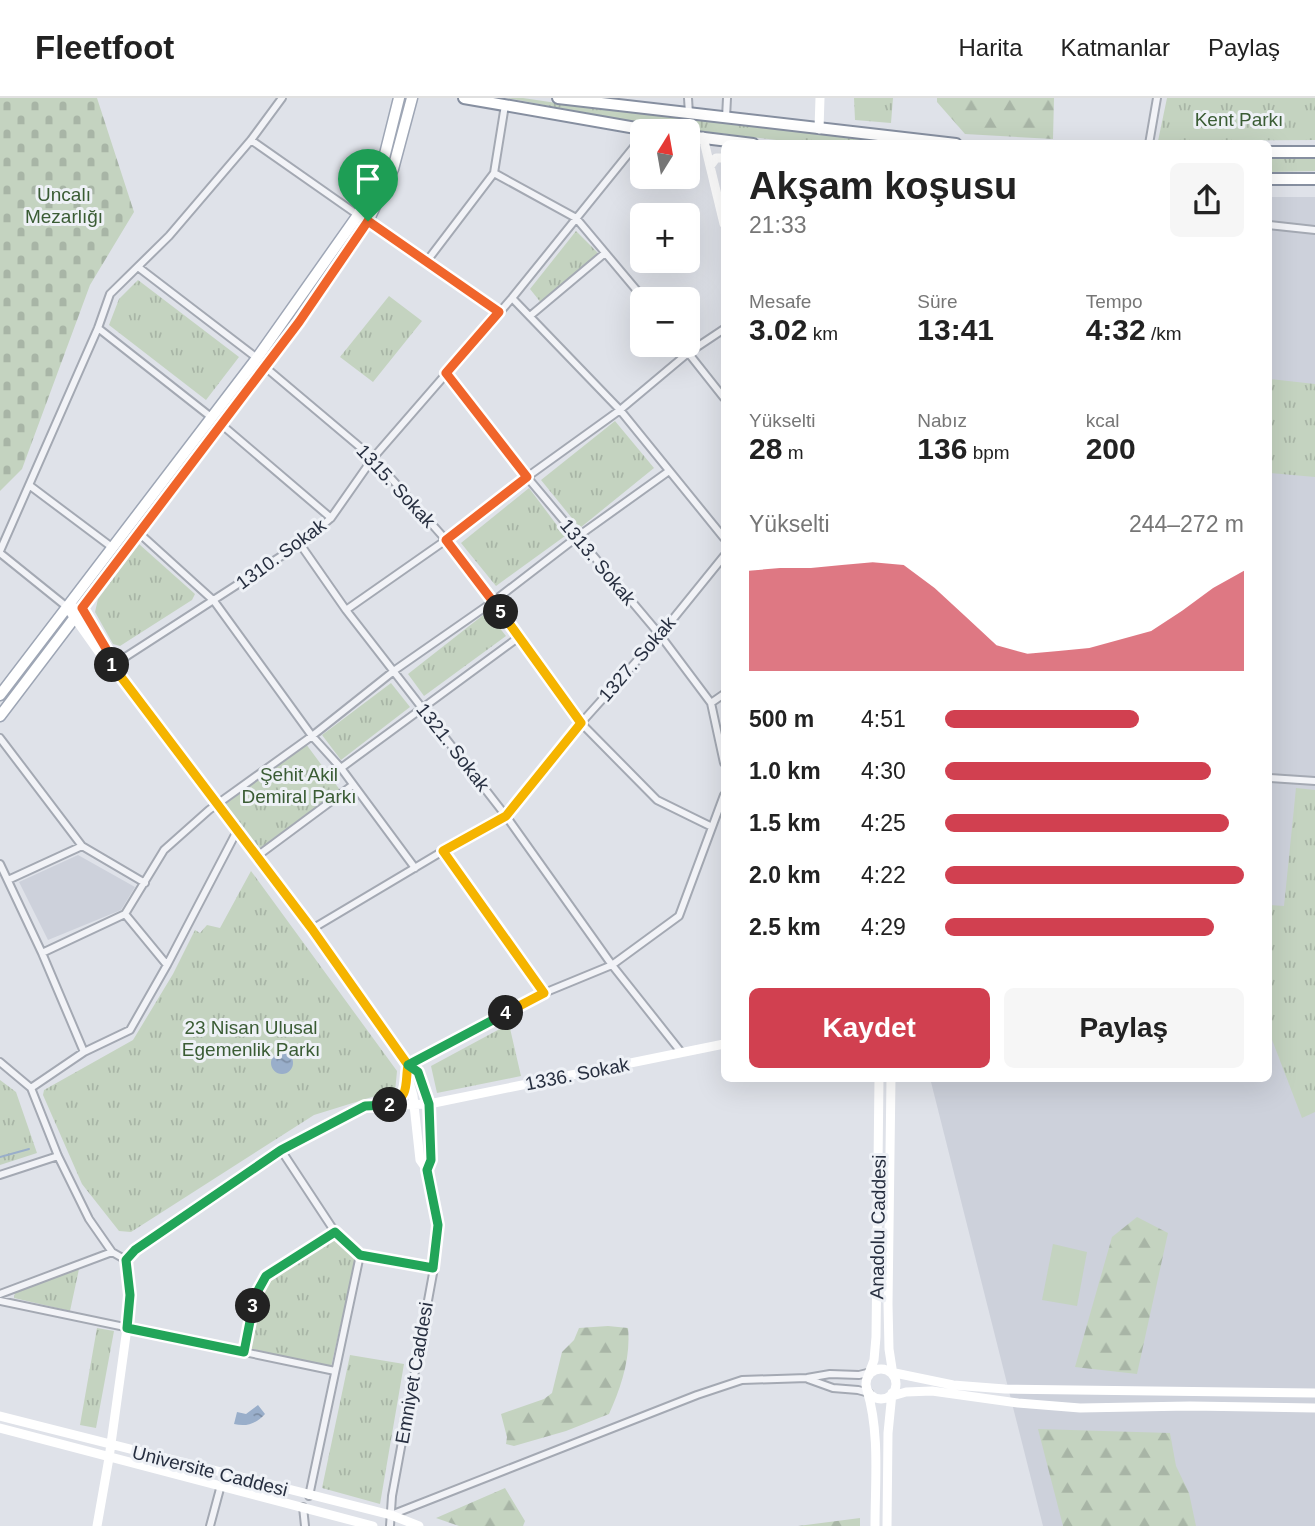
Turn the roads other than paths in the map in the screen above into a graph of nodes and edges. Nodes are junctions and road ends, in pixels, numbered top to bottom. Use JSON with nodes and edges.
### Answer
{"nodes":[{"id":1,"x":282,"y":98,"type":"edge"},
{"id":2,"x":398,"y":98,"type":"edge"},
{"id":3,"x":412,"y":98,"type":"edge"},
{"id":4,"x":464,"y":98,"type":"edge"},
{"id":5,"x":558,"y":98,"type":"edge"},
{"id":6,"x":688,"y":98,"type":"edge"},
{"id":7,"x":727,"y":98,"type":"edge"},
{"id":8,"x":820,"y":98,"type":"edge"},
{"id":9,"x":1157,"y":98,"type":"edge"},
{"id":10,"x":599,"y":101,"type":"edge"},
{"id":11,"x":505,"y":105,"type":"junction"},
{"id":12,"x":689,"y":114,"type":"junction"},
{"id":13,"x":726,"y":118,"type":"junction"},
{"id":14,"x":630,"y":128,"type":"edge"},
{"id":15,"x":819,"y":129,"type":"junction"},
{"id":16,"x":700,"y":138,"type":"edge"},
{"id":17,"x":703,"y":138,"type":"junction"},
{"id":18,"x":251,"y":140,"type":"junction"},
{"id":19,"x":721,"y":140,"type":"edge"},
{"id":20,"x":919,"y":140,"type":"edge"},
{"id":21,"x":1150,"y":140,"type":"edge"},
{"id":22,"x":630,"y":152,"type":"edge"},
{"id":23,"x":1272,"y":152,"type":"edge"},
{"id":24,"x":1315,"y":152,"type":"edge"},
{"id":25,"x":721,"y":158,"type":"edge"},
{"id":26,"x":710,"y":166,"type":"junction"},
{"id":27,"x":494,"y":173,"type":"junction"},
{"id":28,"x":1272,"y":179,"type":"edge"},
{"id":29,"x":1315,"y":179,"type":"edge"},
{"id":30,"x":721,"y":212,"type":"edge"},
{"id":31,"x":358,"y":215,"type":"junction"},
{"id":32,"x":576,"y":218,"type":"junction"},
{"id":33,"x":368,"y":221,"type":"junction"},
{"id":34,"x":1272,"y":225,"type":"edge"},
{"id":35,"x":1315,"y":230,"type":"edge"},
{"id":36,"x":605,"y":253,"type":"junction"},
{"id":37,"x":427,"y":261,"type":"junction"},
{"id":38,"x":138,"y":267,"type":"junction"},
{"id":39,"x":634,"y":287,"type":"edge"},
{"id":40,"x":512,"y":298,"type":"junction"},
{"id":41,"x":499,"y":312,"type":"junction"},
{"id":42,"x":530,"y":316,"type":"junction"},
{"id":43,"x":98,"y":328,"type":"junction"},
{"id":44,"x":721,"y":332,"type":"edge"},
{"id":45,"x":700,"y":345,"type":"edge"},
{"id":46,"x":683,"y":357,"type":"edge"},
{"id":47,"x":691,"y":357,"type":"edge"},
{"id":48,"x":257,"y":358,"type":"junction"},
{"id":49,"x":265,"y":367,"type":"junction"},
{"id":50,"x":446,"y":373,"type":"junction"},
{"id":51,"x":721,"y":394,"type":"edge"},
{"id":52,"x":620,"y":410,"type":"junction"},
{"id":53,"x":211,"y":417,"type":"junction"},
{"id":54,"x":222,"y":425,"type":"junction"},
{"id":55,"x":373,"y":458,"type":"junction"},
{"id":56,"x":668,"y":471,"type":"junction"},
{"id":57,"x":527,"y":477,"type":"junction"},
{"id":58,"x":29,"y":485,"type":"junction"},
{"id":59,"x":331,"y":518,"type":"junction"},
{"id":60,"x":139,"y":533,"type":"junction"},
{"id":61,"x":721,"y":534,"type":"edge"},
{"id":62,"x":577,"y":537,"type":"junction"},
{"id":63,"x":446,"y":540,"type":"junction"},
{"id":64,"x":300,"y":544,"type":"junction"},
{"id":65,"x":113,"y":548,"type":"junction"},
{"id":66,"x":0,"y":552,"type":"edge"},
{"id":67,"x":721,"y":560,"type":"edge"},
{"id":68,"x":214,"y":601,"type":"junction"},
{"id":69,"x":494,"y":601,"type":"junction"},
{"id":70,"x":67,"y":607,"type":"junction"},
{"id":71,"x":82,"y":608,"type":"junction"},
{"id":72,"x":346,"y":610,"type":"junction"},
{"id":73,"x":75,"y":617,"type":"junction"},
{"id":74,"x":660,"y":635,"type":"junction"},
{"id":75,"x":519,"y":637,"type":"junction"},
{"id":76,"x":113,"y":665,"type":"junction"},
{"id":77,"x":394,"y":670,"type":"junction"},
{"id":78,"x":0,"y":695,"type":"edge"},
{"id":79,"x":721,"y":696,"type":"edge"},
{"id":80,"x":711,"y":703,"type":"junction"},
{"id":81,"x":421,"y":707,"type":"junction"},
{"id":82,"x":0,"y":716,"type":"edge"},
{"id":83,"x":581,"y":723,"type":"junction"},
{"id":84,"x":312,"y":736,"type":"junction"},
{"id":85,"x":0,"y":737,"type":"edge"},
{"id":86,"x":721,"y":748,"type":"edge"},
{"id":87,"x":341,"y":768,"type":"junction"},
{"id":88,"x":1272,"y":778,"type":"edge"},
{"id":89,"x":1315,"y":781,"type":"edge"},
{"id":90,"x":353,"y":785,"type":"junction"},
{"id":91,"x":721,"y":803,"type":"edge"},
{"id":92,"x":218,"y":804,"type":"junction"},
{"id":93,"x":506,"y":816,"type":"junction"},
{"id":94,"x":712,"y":827,"type":"junction"},
{"id":95,"x":237,"y":831,"type":"junction"},
{"id":96,"x":82,"y":846,"type":"junction"},
{"id":97,"x":443,"y":851,"type":"junction"},
{"id":98,"x":256,"y":857,"type":"junction"},
{"id":99,"x":0,"y":864,"type":"edge"},
{"id":100,"x":415,"y":868,"type":"junction"},
{"id":101,"x":8,"y":880,"type":"junction"},
{"id":102,"x":145,"y":883,"type":"junction"},
{"id":103,"x":125,"y":914,"type":"junction"},
{"id":104,"x":312,"y":929,"type":"junction"},
{"id":105,"x":42,"y":953,"type":"junction"},
{"id":106,"x":167,"y":965,"type":"junction"},
{"id":107,"x":612,"y":965,"type":"junction"},
{"id":108,"x":544,"y":993,"type":"junction"},
{"id":109,"x":721,"y":1045,"type":"edge"},
{"id":110,"x":84,"y":1052,"type":"junction"},
{"id":111,"x":681,"y":1052,"type":"junction"},
{"id":112,"x":0,"y":1062,"type":"edge"},
{"id":113,"x":408,"y":1065,"type":"junction"},
{"id":114,"x":409,"y":1081,"type":"junction"},
{"id":115,"x":879,"y":1082,"type":"edge"},
{"id":116,"x":891,"y":1082,"type":"edge"},
{"id":117,"x":31,"y":1088,"type":"junction"},
{"id":118,"x":414,"y":1104,"type":"junction"},
{"id":119,"x":429,"y":1104,"type":"junction"},
{"id":120,"x":394,"y":1105,"type":"junction"},
{"id":121,"x":281,"y":1150,"type":"junction"},
{"id":122,"x":58,"y":1156,"type":"junction"},
{"id":123,"x":427,"y":1170,"type":"junction"},
{"id":124,"x":0,"y":1175,"type":"edge"},
{"id":125,"x":335,"y":1232,"type":"junction"},
{"id":126,"x":113,"y":1252,"type":"junction"},
{"id":127,"x":360,"y":1255,"type":"junction"},
{"id":128,"x":126,"y":1260,"type":"junction"},
{"id":129,"x":433,"y":1268,"type":"junction"},
{"id":130,"x":0,"y":1294,"type":"edge"},
{"id":131,"x":0,"y":1301,"type":"edge"},
{"id":132,"x":127,"y":1328,"type":"junction"},
{"id":133,"x":244,"y":1352,"type":"junction"},
{"id":134,"x":335,"y":1371,"type":"junction"},
{"id":135,"x":892,"y":1373,"type":"junction"},
{"id":136,"x":870,"y":1374,"type":"junction"},
{"id":137,"x":807,"y":1378,"type":"junction"},
{"id":138,"x":869,"y":1392,"type":"junction"},
{"id":139,"x":1315,"y":1393,"type":"edge"},
{"id":140,"x":891,"y":1395,"type":"junction"},
{"id":141,"x":1315,"y":1408,"type":"edge"},
{"id":142,"x":0,"y":1416,"type":"edge"},
{"id":143,"x":0,"y":1428,"type":"edge"},
{"id":144,"x":110,"y":1445,"type":"junction"},
{"id":145,"x":109,"y":1458,"type":"junction"},
{"id":146,"x":221,"y":1485,"type":"junction"},
{"id":147,"x":309,"y":1496,"type":"junction"},
{"id":148,"x":303,"y":1506,"type":"junction"},
{"id":149,"x":391,"y":1515,"type":"junction"},
{"id":150,"x":97,"y":1526,"type":"edge"},
{"id":151,"x":210,"y":1526,"type":"edge"},
{"id":152,"x":305,"y":1526,"type":"edge"},
{"id":153,"x":373,"y":1526,"type":"edge"},
{"id":154,"x":390,"y":1526,"type":"edge"},
{"id":155,"x":419,"y":1526,"type":"edge"},
{"id":156,"x":875,"y":1526,"type":"edge"},
{"id":157,"x":887,"y":1526,"type":"edge"}],
"edges":[{"from":1,"to":18,"type":"street"},
{"from":2,"to":31,"type":"main road"},
{"from":3,"to":33,"type":"main road"},
{"from":4,"to":11,"type":"highway"},
{"from":5,"to":10,"type":"highway"},
{"from":6,"to":12,"type":"street"},
{"from":7,"to":13,"type":"street"},
{"from":8,"to":15,"type":"street"},
{"from":9,"to":21,"type":"street"},
{"from":10,"to":12,"type":"highway"},
{"from":11,"to":14,"type":"highway"},
{"from":11,"to":27,"type":"street"},
{"from":12,"to":13,"type":"highway"},
{"from":13,"to":15,"type":"highway"},
{"from":15,"to":20,"type":"highway"},
{"from":16,"to":17,"type":"highway"},
{"from":17,"to":19,"type":"highway"},
{"from":17,"to":26,"type":"street"},
{"from":18,"to":31,"type":"street"},
{"from":18,"to":38,"type":"street"},
{"from":22,"to":32,"type":"street","name":"1310. Sokak"},
{"from":23,"to":24,"type":"highway"},
{"from":25,"to":26,"type":"street"},
{"from":26,"to":30,"type":"street"},
{"from":27,"to":32,"type":"street"},
{"from":27,"to":37,"type":"street"},
{"from":28,"to":29,"type":"highway"},
{"from":31,"to":48,"type":"main road"},
{"from":32,"to":36,"type":"street"},
{"from":32,"to":40,"type":"street","name":"1310. Sokak"},
{"from":33,"to":37,"type":"street"},
{"from":33,"to":49,"type":"main road"},
{"from":34,"to":35,"type":"street"},
{"from":36,"to":39,"type":"street"},
{"from":36,"to":42,"type":"street"},
{"from":37,"to":41,"type":"street"},
{"from":38,"to":43,"type":"street"},
{"from":38,"to":48,"type":"street"},
{"from":40,"to":41,"type":"street","name":"1310. Sokak"},
{"from":40,"to":42,"type":"street"},
{"from":41,"to":50,"type":"street","name":"1310. Sokak"},
{"from":42,"to":52,"type":"street"},
{"from":43,"to":53,"type":"street"},
{"from":43,"to":58,"type":"street"},
{"from":44,"to":45,"type":"street"},
{"from":46,"to":52,"type":"street"},
{"from":47,"to":51,"type":"street"},
{"from":48,"to":53,"type":"main road"},
{"from":49,"to":54,"type":"main road"},
{"from":49,"to":55,"type":"street","name":"1315. Sokak"},
{"from":50,"to":55,"type":"street","name":"1310. Sokak"},
{"from":50,"to":57,"type":"street","name":"1313. Sokak"},
{"from":52,"to":56,"type":"street"},
{"from":52,"to":57,"type":"street"},
{"from":53,"to":65,"type":"main road"},
{"from":54,"to":59,"type":"street"},
{"from":54,"to":60,"type":"main road"},
{"from":55,"to":59,"type":"street","name":"1310. Sokak"},
{"from":55,"to":63,"type":"street","name":"1315. Sokak"},
{"from":56,"to":61,"type":"street"},
{"from":56,"to":62,"type":"street"},
{"from":57,"to":62,"type":"street","name":"1313. Sokak"},
{"from":57,"to":63,"type":"street"},
{"from":58,"to":65,"type":"street"},
{"from":58,"to":66,"type":"street"},
{"from":59,"to":64,"type":"street","name":"1310. Sokak"},
{"from":60,"to":68,"type":"street"},
{"from":60,"to":71,"type":"main road"},
{"from":62,"to":69,"type":"street"},
{"from":62,"to":74,"type":"street","name":"1313. Sokak"},
{"from":63,"to":69,"type":"street","name":"1315. Sokak"},
{"from":63,"to":72,"type":"street"},
{"from":64,"to":68,"type":"street","name":"1310. Sokak"},
{"from":64,"to":72,"type":"street","name":"1321. Sokak"},
{"from":65,"to":70,"type":"main road"},
{"from":66,"to":70,"type":"street"},
{"from":67,"to":74,"type":"street","name":"1327. Sokak"},
{"from":68,"to":76,"type":"street","name":"1310. Sokak"},
{"from":68,"to":84,"type":"street"},
{"from":69,"to":75,"type":"street","name":"1315. Sokak"},
{"from":69,"to":77,"type":"street"},
{"from":70,"to":71,"type":"street"},
{"from":70,"to":73,"type":"street","name":"Emniyet Caddesi"},
{"from":70,"to":78,"type":"main road"},
{"from":71,"to":73,"type":"main road"},
{"from":71,"to":76,"type":"street","name":"Emniyet Caddesi"},
{"from":72,"to":77,"type":"street","name":"1321. Sokak"},
{"from":73,"to":76,"type":"street","name":"Emniyet Caddesi"},
{"from":73,"to":82,"type":"main road"},
{"from":74,"to":80,"type":"street","name":"1313. Sokak"},
{"from":74,"to":83,"type":"street","name":"1327. Sokak"},
{"from":75,"to":81,"type":"street"},
{"from":75,"to":83,"type":"street","name":"1315. Sokak"},
{"from":76,"to":92,"type":"street","name":"Emniyet Caddesi"},
{"from":77,"to":81,"type":"street","name":"1321. Sokak"},
{"from":77,"to":84,"type":"street"},
{"from":79,"to":80,"type":"street"},
{"from":80,"to":86,"type":"street","name":"1313. Sokak"},
{"from":81,"to":87,"type":"street"},
{"from":81,"to":93,"type":"street","name":"1321. Sokak"},
{"from":83,"to":93,"type":"street","name":"1327. Sokak"},
{"from":83,"to":94,"type":"street","name":"1315. Sokak"},
{"from":84,"to":87,"type":"street"},
{"from":84,"to":92,"type":"street"},
{"from":85,"to":96,"type":"street"},
{"from":87,"to":90,"type":"street"},
{"from":88,"to":89,"type":"street"},
{"from":90,"to":98,"type":"street"},
{"from":90,"to":100,"type":"street"},
{"from":91,"to":94,"type":"street"},
{"from":92,"to":95,"type":"street","name":"Emniyet Caddesi"},
{"from":92,"to":102,"type":"street"},
{"from":93,"to":97,"type":"street","name":"1327. Sokak"},
{"from":93,"to":107,"type":"street","name":"1321. Sokak"},
{"from":94,"to":107,"type":"street"},
{"from":95,"to":98,"type":"street","name":"Emniyet Caddesi"},
{"from":95,"to":106,"type":"street"},
{"from":96,"to":101,"type":"street"},
{"from":96,"to":102,"type":"street"},
{"from":97,"to":100,"type":"street","name":"1327. Sokak"},
{"from":97,"to":108,"type":"street"},
{"from":98,"to":104,"type":"street","name":"Emniyet Caddesi"},
{"from":99,"to":101,"type":"street"},
{"from":100,"to":104,"type":"street","name":"1327. Sokak"},
{"from":101,"to":105,"type":"street"},
{"from":102,"to":103,"type":"street"},
{"from":103,"to":105,"type":"street"},
{"from":103,"to":106,"type":"street"},
{"from":104,"to":113,"type":"street","name":"Emniyet Caddesi"},
{"from":105,"to":110,"type":"street"},
{"from":106,"to":110,"type":"street"},
{"from":107,"to":108,"type":"street"},
{"from":107,"to":111,"type":"street","name":"1321. Sokak"},
{"from":108,"to":113,"type":"street"},
{"from":109,"to":111,"type":"street","name":"1336. Sokak"},
{"from":110,"to":117,"type":"street"},
{"from":111,"to":119,"type":"street","name":"1336. Sokak"},
{"from":112,"to":117,"type":"street"},
{"from":113,"to":114,"type":"street"},
{"from":113,"to":119,"type":"street","name":"Emniyet Caddesi"},
{"from":114,"to":118,"type":"street"},
{"from":114,"to":120,"type":"street"},
{"from":115,"to":136,"type":"street","name":"Anadolu Caddesi"},
{"from":116,"to":135,"type":"street","name":"Anadolu Caddesi"},
{"from":117,"to":122,"type":"street"},
{"from":118,"to":119,"type":"street","name":"1336. Sokak"},
{"from":118,"to":120,"type":"street","name":"1336. Sokak"},
{"from":118,"to":123,"type":"street"},
{"from":119,"to":123,"type":"street","name":"Emniyet Caddesi"},
{"from":120,"to":121,"type":"street","name":"1336. Sokak"},
{"from":121,"to":125,"type":"street"},
{"from":121,"to":128,"type":"street","name":"1336. Sokak"},
{"from":122,"to":124,"type":"street"},
{"from":122,"to":126,"type":"street"},
{"from":123,"to":129,"type":"street","name":"Emniyet Caddesi"},
{"from":125,"to":127,"type":"street"},
{"from":125,"to":133,"type":"street"},
{"from":126,"to":128,"type":"street"},
{"from":126,"to":130,"type":"street"},
{"from":127,"to":129,"type":"street"},
{"from":127,"to":134,"type":"street"},
{"from":128,"to":132,"type":"street"},
{"from":129,"to":149,"type":"street","name":"Emniyet Caddesi"},
{"from":131,"to":132,"type":"street"},
{"from":132,"to":133,"type":"street"},
{"from":132,"to":144,"type":"street"},
{"from":133,"to":134,"type":"street"},
{"from":134,"to":147,"type":"street"},
{"from":135,"to":136,"type":"street"},
{"from":135,"to":139,"type":"street"},
{"from":135,"to":140,"type":"street"},
{"from":136,"to":137,"type":"street"},
{"from":136,"to":138,"type":"street"},
{"from":137,"to":138,"type":"street"},
{"from":137,"to":149,"type":"street"},
{"from":138,"to":140,"type":"street"},
{"from":138,"to":156,"type":"street"},
{"from":140,"to":141,"type":"street"},
{"from":140,"to":157,"type":"street"},
{"from":142,"to":144,"type":"street","name":"Universite Caddesi"},
{"from":143,"to":145,"type":"street","name":"Universite Caddesi"},
{"from":144,"to":145,"type":"street"},
{"from":144,"to":147,"type":"street","name":"Universite Caddesi"},
{"from":145,"to":146,"type":"street","name":"Universite Caddesi"},
{"from":145,"to":150,"type":"street"},
{"from":146,"to":148,"type":"street","name":"Universite Caddesi"},
{"from":146,"to":151,"type":"street"},
{"from":147,"to":149,"type":"street","name":"Universite Caddesi"},
{"from":148,"to":152,"type":"street"},
{"from":148,"to":153,"type":"street","name":"Universite Caddesi"},
{"from":149,"to":154,"type":"street","name":"Emniyet Caddesi"},
{"from":149,"to":155,"type":"street","name":"Universite Caddesi"}]}
